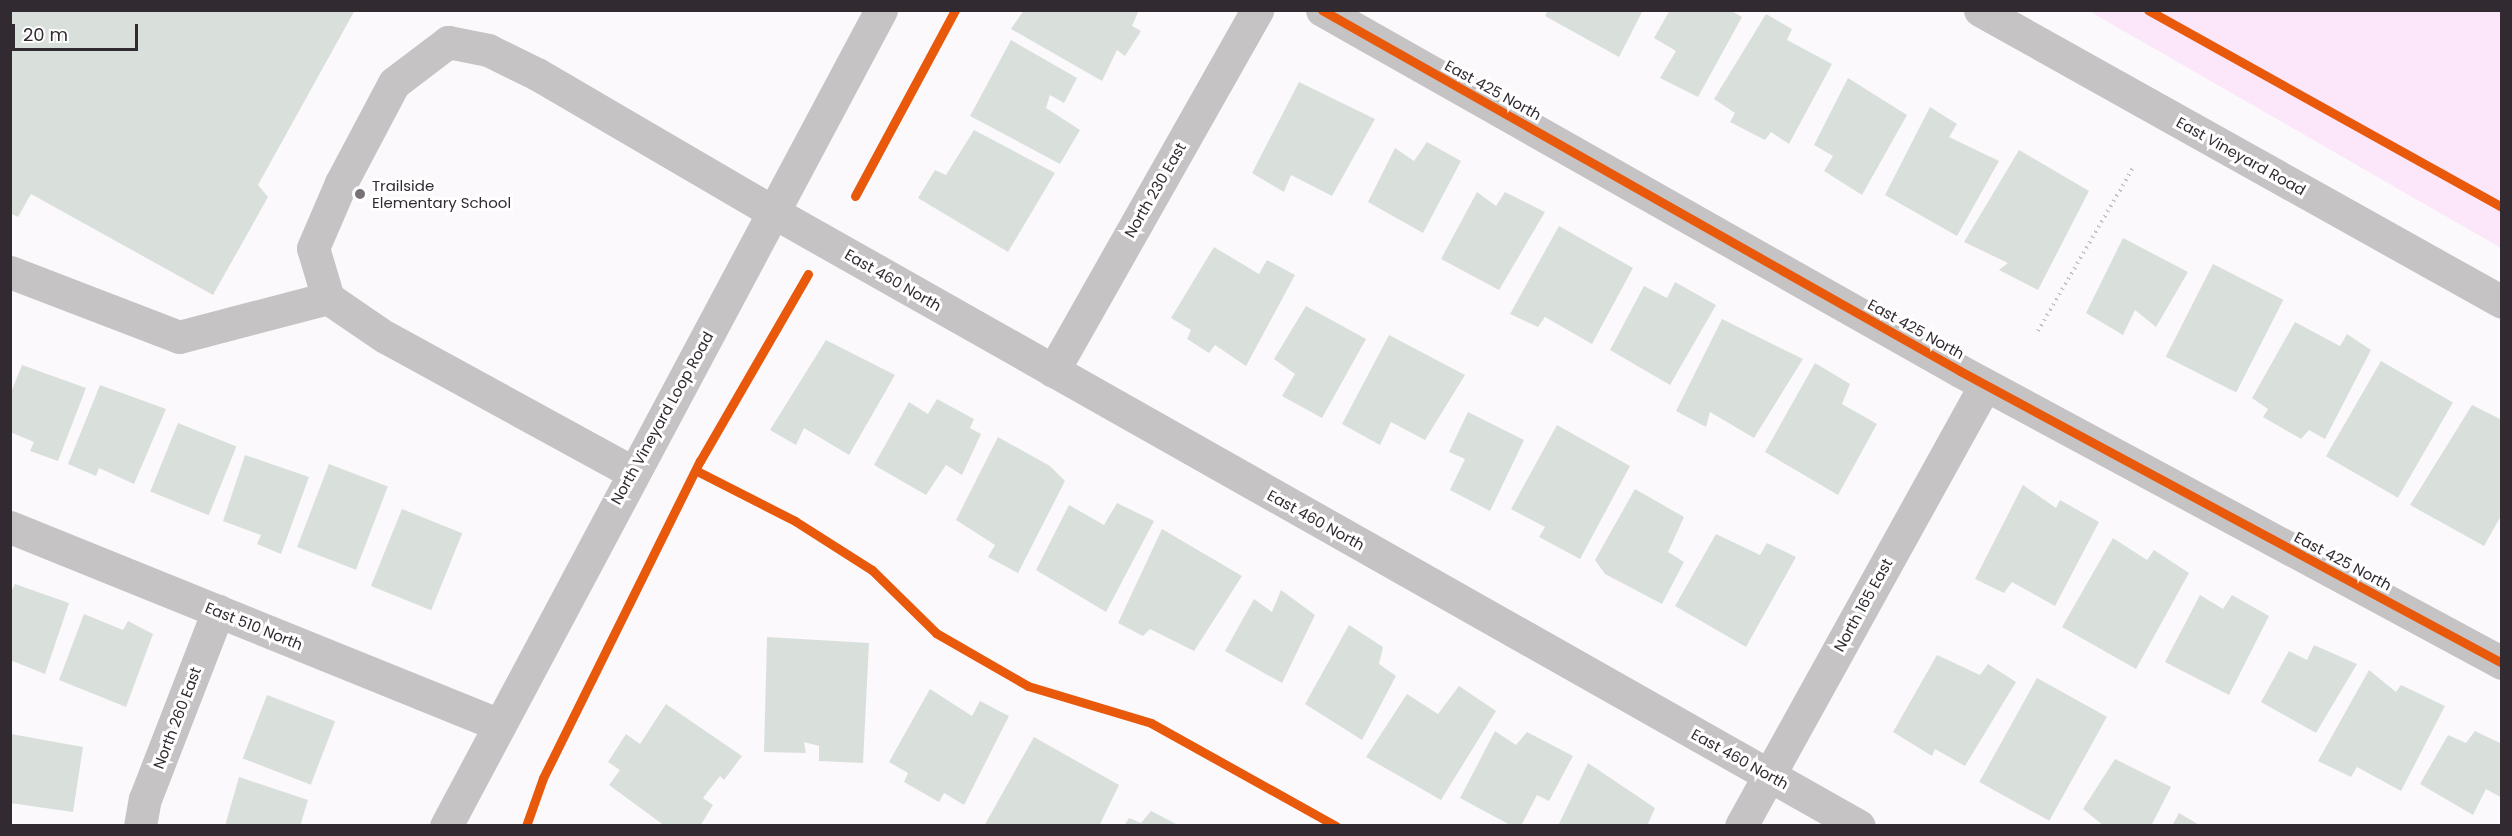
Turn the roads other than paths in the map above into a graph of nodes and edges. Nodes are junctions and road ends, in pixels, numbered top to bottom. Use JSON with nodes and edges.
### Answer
{"nodes":[{"id":1,"x":881,"y":10,"type":"edge"},
{"id":2,"x":1257,"y":10,"type":"edge"},
{"id":3,"x":1322,"y":10,"type":"edge"},
{"id":4,"x":1980,"y":10,"type":"edge"},
{"id":5,"x":774,"y":213,"type":"junction"},
{"id":6,"x":10,"y":272,"type":"edge"},
{"id":7,"x":328,"y":298,"type":"junction"},
{"id":8,"x":2502,"y":302,"type":"edge"},
{"id":9,"x":1053,"y":370,"type":"junction"},
{"id":10,"x":1985,"y":385,"type":"junction"},
{"id":11,"x":632,"y":472,"type":"junction"},
{"id":12,"x":10,"y":527,"type":"edge"},
{"id":13,"x":218,"y":611,"type":"junction"},
{"id":14,"x":2502,"y":663,"type":"edge"},
{"id":15,"x":497,"y":724,"type":"junction"},
{"id":16,"x":1769,"y":775,"type":"junction"},
{"id":17,"x":140,"y":825,"type":"edge"},
{"id":18,"x":446,"y":825,"type":"edge"},
{"id":19,"x":1741,"y":825,"type":"edge"},
{"id":20,"x":1859,"y":825,"type":"edge"}],
"edges":[{"from":1,"to":5,"type":"street","name":"North Vineyard Loop Road"},
{"from":2,"to":9,"type":"street","name":"North 230 East"},
{"from":3,"to":10,"type":"street","name":"East 425 North"},
{"from":4,"to":8,"type":"street","name":"East Vineyard Road"},
{"from":5,"to":7,"type":"street","name":"East 460 North"},
{"from":5,"to":9,"type":"street","name":"East 460 North"},
{"from":5,"to":11,"type":"street","name":"North Vineyard Loop Road"},
{"from":6,"to":7,"type":"street"},
{"from":7,"to":11,"type":"street"},
{"from":9,"to":16,"type":"street","name":"East 460 North"},
{"from":10,"to":14,"type":"street","name":"East 425 North"},
{"from":10,"to":16,"type":"street","name":"North 165 East"},
{"from":11,"to":15,"type":"street","name":"North Vineyard Loop Road"},
{"from":12,"to":13,"type":"street","name":"East 510 North"},
{"from":13,"to":15,"type":"street","name":"East 510 North"},
{"from":13,"to":17,"type":"street","name":"North 260 East"},
{"from":15,"to":18,"type":"street","name":"North Vineyard Loop Road"},
{"from":16,"to":19,"type":"street","name":"North 165 East"},
{"from":16,"to":20,"type":"street","name":"East 460 North"}]}
